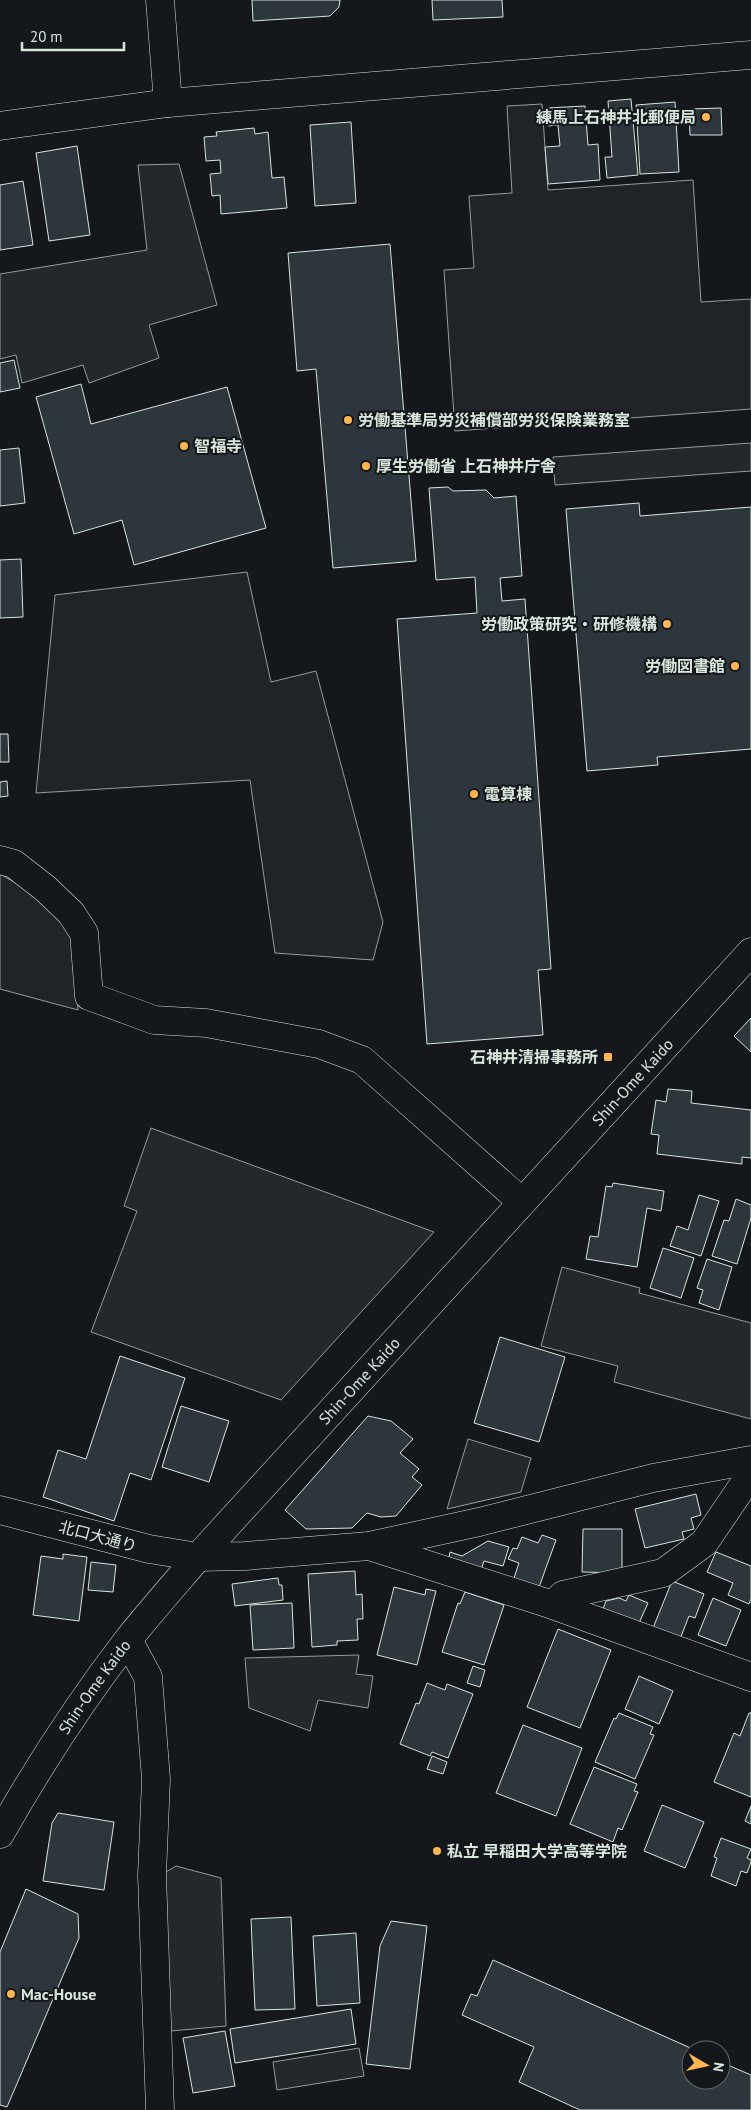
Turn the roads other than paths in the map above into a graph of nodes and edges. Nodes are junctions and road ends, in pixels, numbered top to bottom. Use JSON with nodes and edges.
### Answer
{"nodes":[{"id":1,"x":160,"y":0,"type":"edge"},
{"id":2,"x":751,"y":55,"type":"edge"},
{"id":3,"x":168,"y":103,"type":"junction"},
{"id":4,"x":0,"y":126,"type":"edge"},
{"id":5,"x":0,"y":860,"type":"edge"},
{"id":6,"x":751,"y":952,"type":"edge"},
{"id":7,"x":522,"y":1202,"type":"junction"},
{"id":8,"x":751,"y":1460,"type":"edge"},
{"id":9,"x":751,"y":1474,"type":"edge"},
{"id":10,"x":0,"y":1510,"type":"edge"},
{"id":11,"x":369,"y":1546,"type":"junction"},
{"id":12,"x":198,"y":1557,"type":"junction"},
{"id":13,"x":553,"y":1605,"type":"junction"},
{"id":14,"x":128,"y":1640,"type":"junction"},
{"id":15,"x":751,"y":1677,"type":"edge"},
{"id":16,"x":0,"y":1834,"type":"edge"},
{"id":17,"x":160,"y":2110,"type":"edge"}],
"edges":[{"from":1,"to":3,"type":"street"},
{"from":2,"to":3,"type":"street"},
{"from":3,"to":4,"type":"street"},
{"from":5,"to":7,"type":"street"},
{"from":6,"to":7,"type":"street","name":"Shin-Ome Kaido"},
{"from":7,"to":12,"type":"street","name":"Shin-Ome Kaido"},
{"from":8,"to":11,"type":"street"},
{"from":9,"to":13,"type":"street"},
{"from":10,"to":12,"type":"street","name":"北口大通り"},
{"from":11,"to":12,"type":"street","name":"北口大通り"},
{"from":11,"to":13,"type":"street"},
{"from":12,"to":14,"type":"street","name":"Shin-Ome Kaido"},
{"from":13,"to":15,"type":"street"},
{"from":14,"to":16,"type":"street","name":"Shin-Ome Kaido"},
{"from":14,"to":17,"type":"street"}]}
